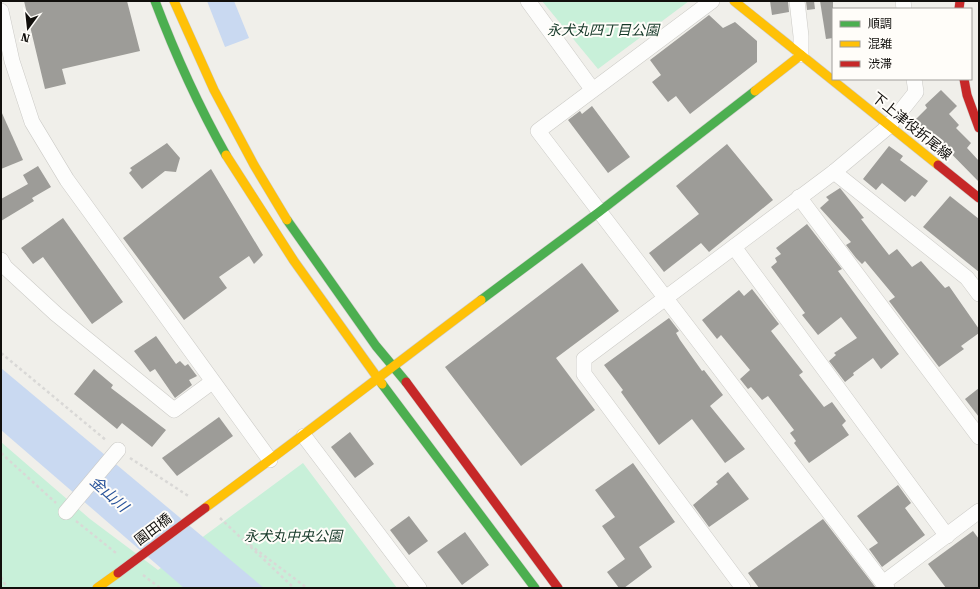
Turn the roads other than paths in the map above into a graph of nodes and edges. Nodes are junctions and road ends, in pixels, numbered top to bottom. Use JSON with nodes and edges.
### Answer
{"nodes":[{"id":1,"x":154,"y":1,"type":"edge"},
{"id":2,"x":174,"y":1,"type":"edge"},
{"id":3,"x":528,"y":1,"type":"edge"},
{"id":4,"x":712,"y":1,"type":"edge"},
{"id":5,"x":734,"y":1,"type":"edge"},
{"id":6,"x":797,"y":1,"type":"edge"},
{"id":7,"x":1,"y":11,"type":"edge"},
{"id":8,"x":801,"y":55,"type":"junction"},
{"id":9,"x":914,"y":80,"type":"edge"},
{"id":10,"x":964,"y":80,"type":"edge"},
{"id":11,"x":592,"y":89,"type":"junction"},
{"id":12,"x":889,"y":126,"type":"junction"},
{"id":13,"x":979,"y":128,"type":"edge"},
{"id":14,"x":834,"y":172,"type":"junction"},
{"id":15,"x":799,"y":197,"type":"junction"},
{"id":16,"x":979,"y":198,"type":"edge"},
{"id":17,"x":599,"y":212,"type":"junction"},
{"id":18,"x":734,"y":247,"type":"junction"},
{"id":19,"x":1,"y":260,"type":"edge"},
{"id":20,"x":979,"y":294,"type":"edge"},
{"id":21,"x":664,"y":299,"type":"junction"},
{"id":22,"x":394,"y":366,"type":"junction"},
{"id":23,"x":378,"y":378,"type":"junction"},
{"id":24,"x":212,"y":382,"type":"junction"},
{"id":25,"x":304,"y":436,"type":"junction"},
{"id":26,"x":979,"y":437,"type":"edge"},
{"id":27,"x":118,"y":450,"type":"road end"},
{"id":28,"x":270,"y":460,"type":"junction"},
{"id":29,"x":979,"y":511,"type":"edge"},
{"id":30,"x":66,"y":512,"type":"dead end"},
{"id":31,"x":946,"y":536,"type":"junction"},
{"id":32,"x":885,"y":585,"type":"edge"},
{"id":33,"x":97,"y":588,"type":"edge"},
{"id":34,"x":418,"y":588,"type":"edge"},
{"id":35,"x":535,"y":588,"type":"edge"},
{"id":36,"x":558,"y":588,"type":"edge"},
{"id":37,"x":743,"y":588,"type":"edge"}],
"edges":[{"from":1,"to":23,"type":"street"},
{"from":2,"to":22,"type":"street"},
{"from":3,"to":11,"type":"street"},
{"from":4,"to":11,"type":"street"},
{"from":5,"to":8,"type":"street","name":"下上津役折尾線"},
{"from":6,"to":8,"type":"street"},
{"from":7,"to":24,"type":"street"},
{"from":8,"to":12,"type":"street","name":"下上津役折尾線"},
{"from":8,"to":17,"type":"street","name":"園田橋"},
{"from":9,"to":12,"type":"street"},
{"from":10,"to":13,"type":"street"},
{"from":11,"to":17,"type":"street"},
{"from":12,"to":14,"type":"street"},
{"from":12,"to":16,"type":"street","name":"下上津役折尾線"},
{"from":14,"to":15,"type":"street"},
{"from":14,"to":20,"type":"street"},
{"from":15,"to":18,"type":"street"},
{"from":15,"to":26,"type":"street"},
{"from":17,"to":21,"type":"street"},
{"from":17,"to":22,"type":"street","name":"園田橋"},
{"from":18,"to":21,"type":"street"},
{"from":18,"to":31,"type":"street"},
{"from":19,"to":24,"type":"street"},
{"from":21,"to":32,"type":"street"},
{"from":21,"to":37,"type":"street"},
{"from":22,"to":23,"type":"street","name":"園田橋"},
{"from":22,"to":36,"type":"street"},
{"from":23,"to":25,"type":"street","name":"園田橋"},
{"from":23,"to":35,"type":"street"},
{"from":24,"to":28,"type":"street"},
{"from":25,"to":28,"type":"street","name":"園田橋"},
{"from":25,"to":34,"type":"street"},
{"from":27,"to":30,"type":"street"},
{"from":28,"to":33,"type":"street","name":"園田橋","bridge":true},
{"from":29,"to":31,"type":"street"},
{"from":31,"to":32,"type":"street"}]}
